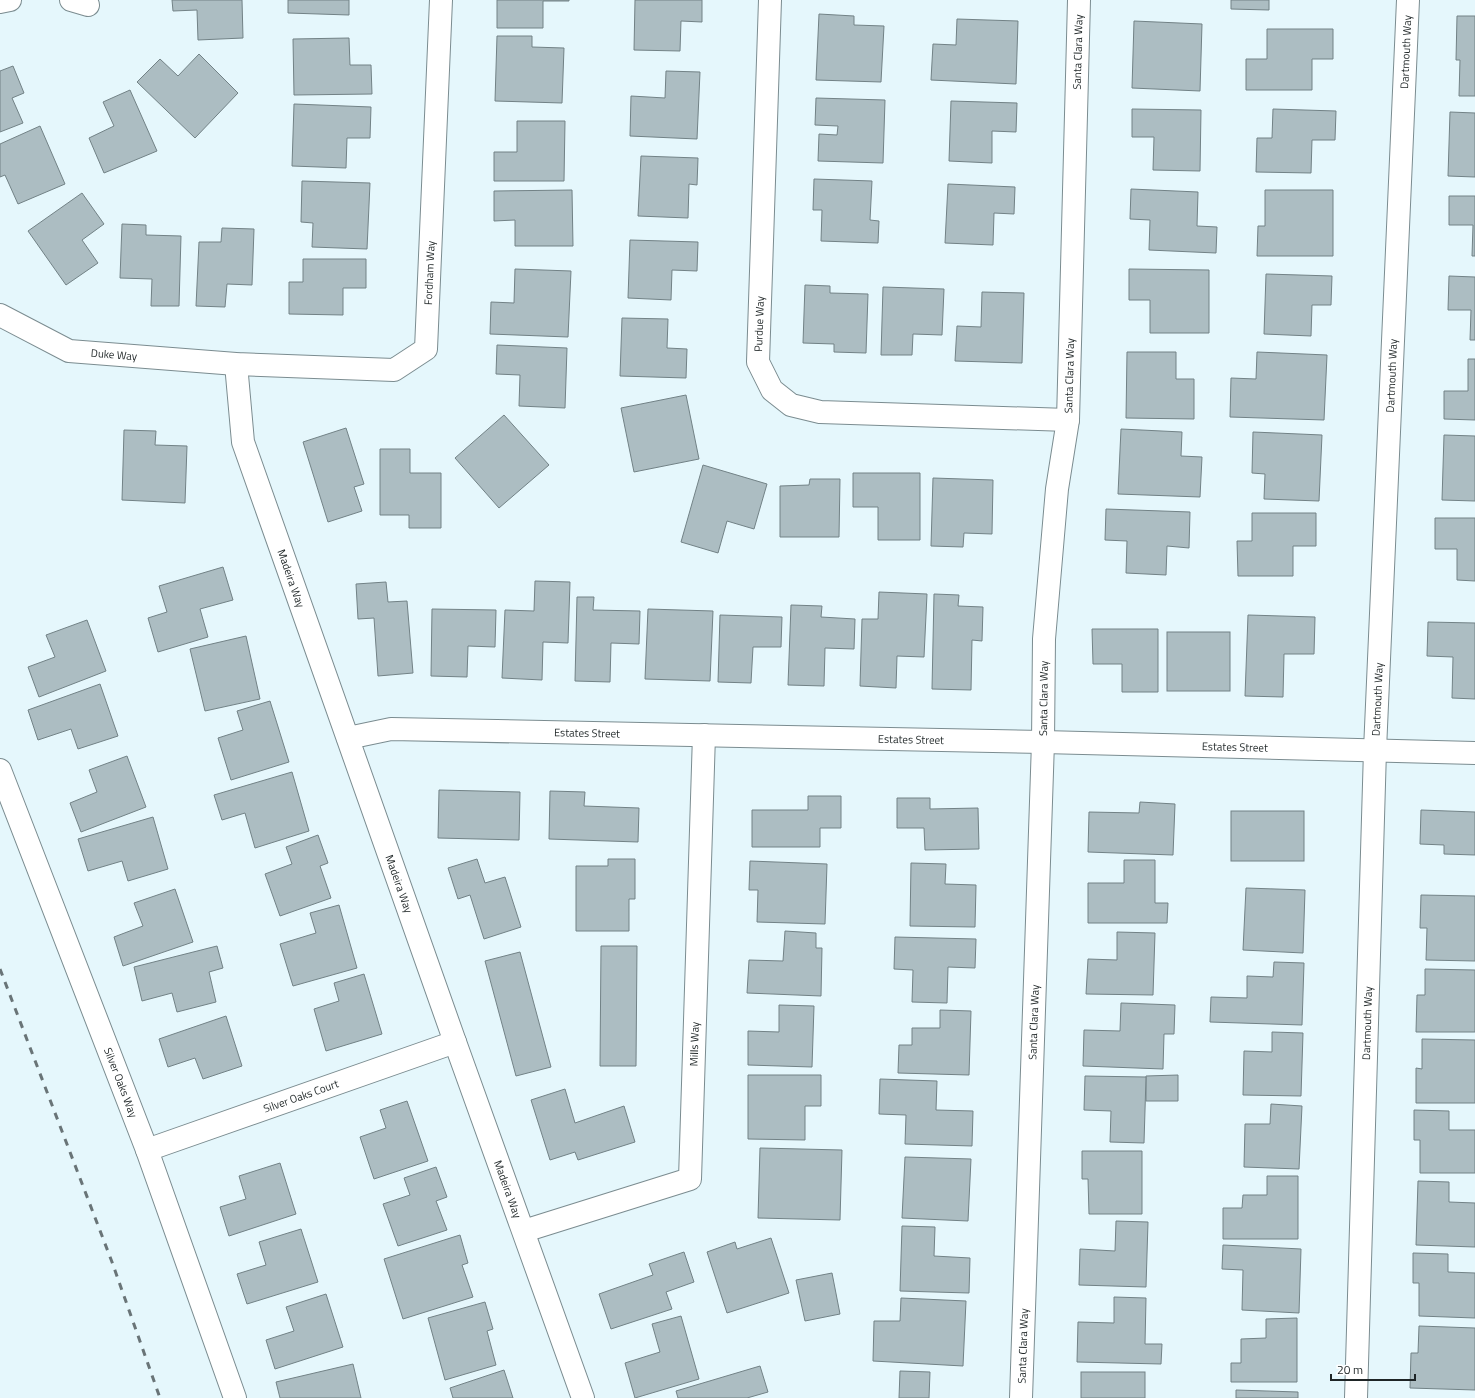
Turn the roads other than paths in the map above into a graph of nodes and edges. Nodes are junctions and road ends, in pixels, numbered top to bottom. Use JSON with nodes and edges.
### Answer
{"nodes":[{"id":1,"x":10,"y":0,"type":"edge"},
{"id":2,"x":440,"y":0,"type":"edge"},
{"id":3,"x":770,"y":0,"type":"edge"},
{"id":4,"x":1080,"y":0,"type":"edge"},
{"id":5,"x":1408,"y":0,"type":"edge"},
{"id":6,"x":0,"y":2,"type":"edge"},
{"id":7,"x":0,"y":315,"type":"edge"},
{"id":8,"x":236,"y":364,"type":"junction"},
{"id":9,"x":1068,"y":420,"type":"junction"},
{"id":10,"x":704,"y":735,"type":"junction"},
{"id":11,"x":348,"y":738,"type":"junction"},
{"id":12,"x":1043,"y":742,"type":"junction"},
{"id":13,"x":1375,"y":750,"type":"junction"},
{"id":14,"x":1475,"y":753,"type":"edge"},
{"id":15,"x":0,"y":770,"type":"edge"},
{"id":16,"x":455,"y":1042,"type":"junction"},
{"id":17,"x":147,"y":1150,"type":"junction"},
{"id":18,"x":524,"y":1231,"type":"junction"},
{"id":19,"x":235,"y":1398,"type":"edge"},
{"id":20,"x":583,"y":1398,"type":"edge"},
{"id":21,"x":1021,"y":1398,"type":"edge"},
{"id":22,"x":1356,"y":1398,"type":"edge"}],
"edges":[{"from":1,"to":6,"type":"street"},
{"from":2,"to":8,"type":"street","name":"Fordham Way"},
{"from":3,"to":9,"type":"street","name":"Purdue Way"},
{"from":4,"to":9,"type":"street","name":"Santa Clara Way"},
{"from":5,"to":13,"type":"street","name":"Dartmouth Way"},
{"from":7,"to":8,"type":"street","name":"Duke Way"},
{"from":8,"to":11,"type":"street","name":"Madeira Way"},
{"from":9,"to":12,"type":"street","name":"Santa Clara Way"},
{"from":10,"to":11,"type":"street","name":"Estates Street"},
{"from":10,"to":12,"type":"street","name":"Estates Street"},
{"from":10,"to":18,"type":"street","name":"Mills Way"},
{"from":11,"to":16,"type":"street","name":"Madeira Way"},
{"from":12,"to":13,"type":"street","name":"Estates Street"},
{"from":12,"to":21,"type":"street","name":"Santa Clara Way"},
{"from":13,"to":14,"type":"street","name":"Estates Street"},
{"from":13,"to":22,"type":"street","name":"Dartmouth Way"},
{"from":15,"to":17,"type":"street","name":"Silver Oaks Way"},
{"from":16,"to":17,"type":"street","name":"Silver Oaks Court"},
{"from":16,"to":18,"type":"street","name":"Madeira Way"},
{"from":17,"to":19,"type":"street","name":"Silver Oaks Way"},
{"from":18,"to":20,"type":"street","name":"Madeira Way"}]}
